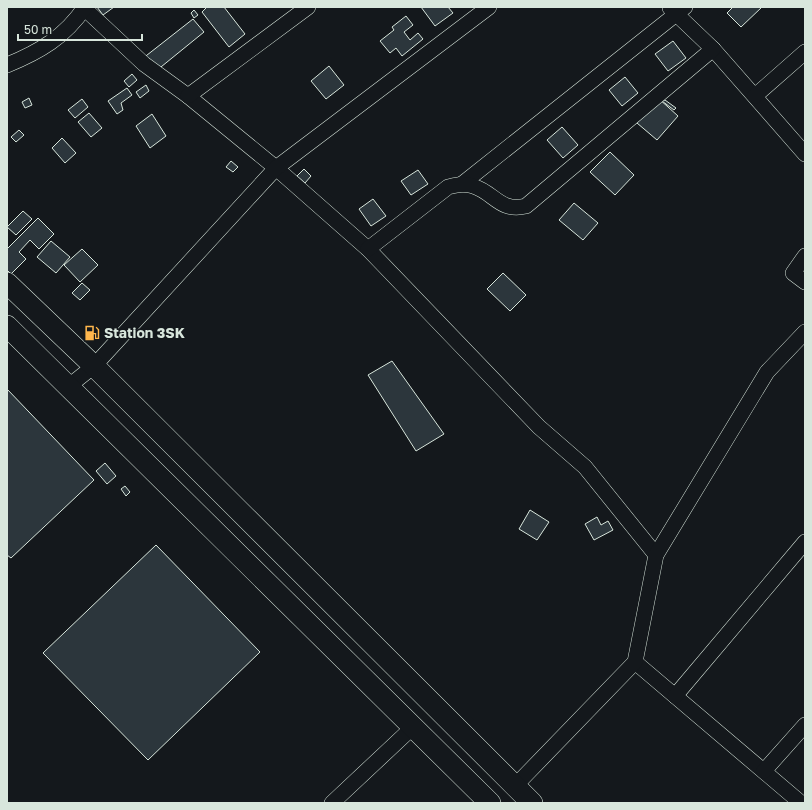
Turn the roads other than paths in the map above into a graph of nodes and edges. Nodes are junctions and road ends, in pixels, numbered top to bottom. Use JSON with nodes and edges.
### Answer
{"nodes":[{"id":1,"x":84,"y":7,"type":"edge"},
{"id":2,"x":308,"y":7,"type":"edge"},
{"id":3,"x":489,"y":7,"type":"edge"},
{"id":4,"x":677,"y":9,"type":"edge"},
{"id":5,"x":713,"y":49,"type":"junction"},
{"id":6,"x":805,"y":52,"type":"edge"},
{"id":7,"x":7,"y":65,"type":"edge"},
{"id":8,"x":188,"y":96,"type":"junction"},
{"id":9,"x":755,"y":96,"type":"junction"},
{"id":10,"x":805,"y":154,"type":"edge"},
{"id":11,"x":276,"y":168,"type":"junction"},
{"id":12,"x":462,"y":184,"type":"junction"},
{"id":13,"x":368,"y":249,"type":"junction"},
{"id":14,"x":805,"y":256,"type":"edge"},
{"id":15,"x":805,"y":282,"type":"edge"},
{"id":16,"x":7,"y":283,"type":"edge"},
{"id":17,"x":7,"y":326,"type":"edge"},
{"id":18,"x":805,"y":332,"type":"edge"},
{"id":19,"x":94,"y":366,"type":"junction"},
{"id":20,"x":69,"y":386,"type":"junction"},
{"id":21,"x":805,"y":542,"type":"edge"},
{"id":22,"x":656,"y":555,"type":"junction"},
{"id":23,"x":635,"y":662,"type":"junction"},
{"id":24,"x":675,"y":696,"type":"junction"},
{"id":25,"x":805,"y":725,"type":"edge"},
{"id":26,"x":413,"y":727,"type":"junction"},
{"id":27,"x":764,"y":771,"type":"junction"},
{"id":28,"x":515,"y":786,"type":"junction"},
{"id":29,"x":332,"y":803,"type":"edge"},
{"id":30,"x":490,"y":803,"type":"edge"},
{"id":31,"x":532,"y":803,"type":"edge"},
{"id":32,"x":801,"y":803,"type":"edge"}],
"edges":[{"from":1,"to":7,"type":"street"},
{"from":1,"to":8,"type":"street"},
{"from":2,"to":8,"type":"street"},
{"from":3,"to":11,"type":"street"},
{"from":4,"to":5,"type":"street"},
{"from":4,"to":12,"type":"street"},
{"from":5,"to":9,"type":"street"},
{"from":5,"to":12,"type":"street"},
{"from":6,"to":9,"type":"street"},
{"from":8,"to":11,"type":"street"},
{"from":9,"to":10,"type":"street"},
{"from":11,"to":13,"type":"street"},
{"from":11,"to":19,"type":"street"},
{"from":12,"to":13,"type":"street"},
{"from":13,"to":22,"type":"street"},
{"from":14,"to":15,"type":"street"},
{"from":16,"to":19,"type":"main road"},
{"from":17,"to":20,"type":"main road"},
{"from":18,"to":22,"type":"street"},
{"from":19,"to":20,"type":"street"},
{"from":19,"to":28,"type":"main road"},
{"from":20,"to":26,"type":"main road"},
{"from":21,"to":24,"type":"street"},
{"from":22,"to":23,"type":"street"},
{"from":23,"to":24,"type":"street"},
{"from":23,"to":28,"type":"street"},
{"from":24,"to":27,"type":"street"},
{"from":25,"to":27,"type":"street"},
{"from":26,"to":29,"type":"street"},
{"from":26,"to":30,"type":"main road"},
{"from":27,"to":32,"type":"street"},
{"from":28,"to":31,"type":"main road"}]}
